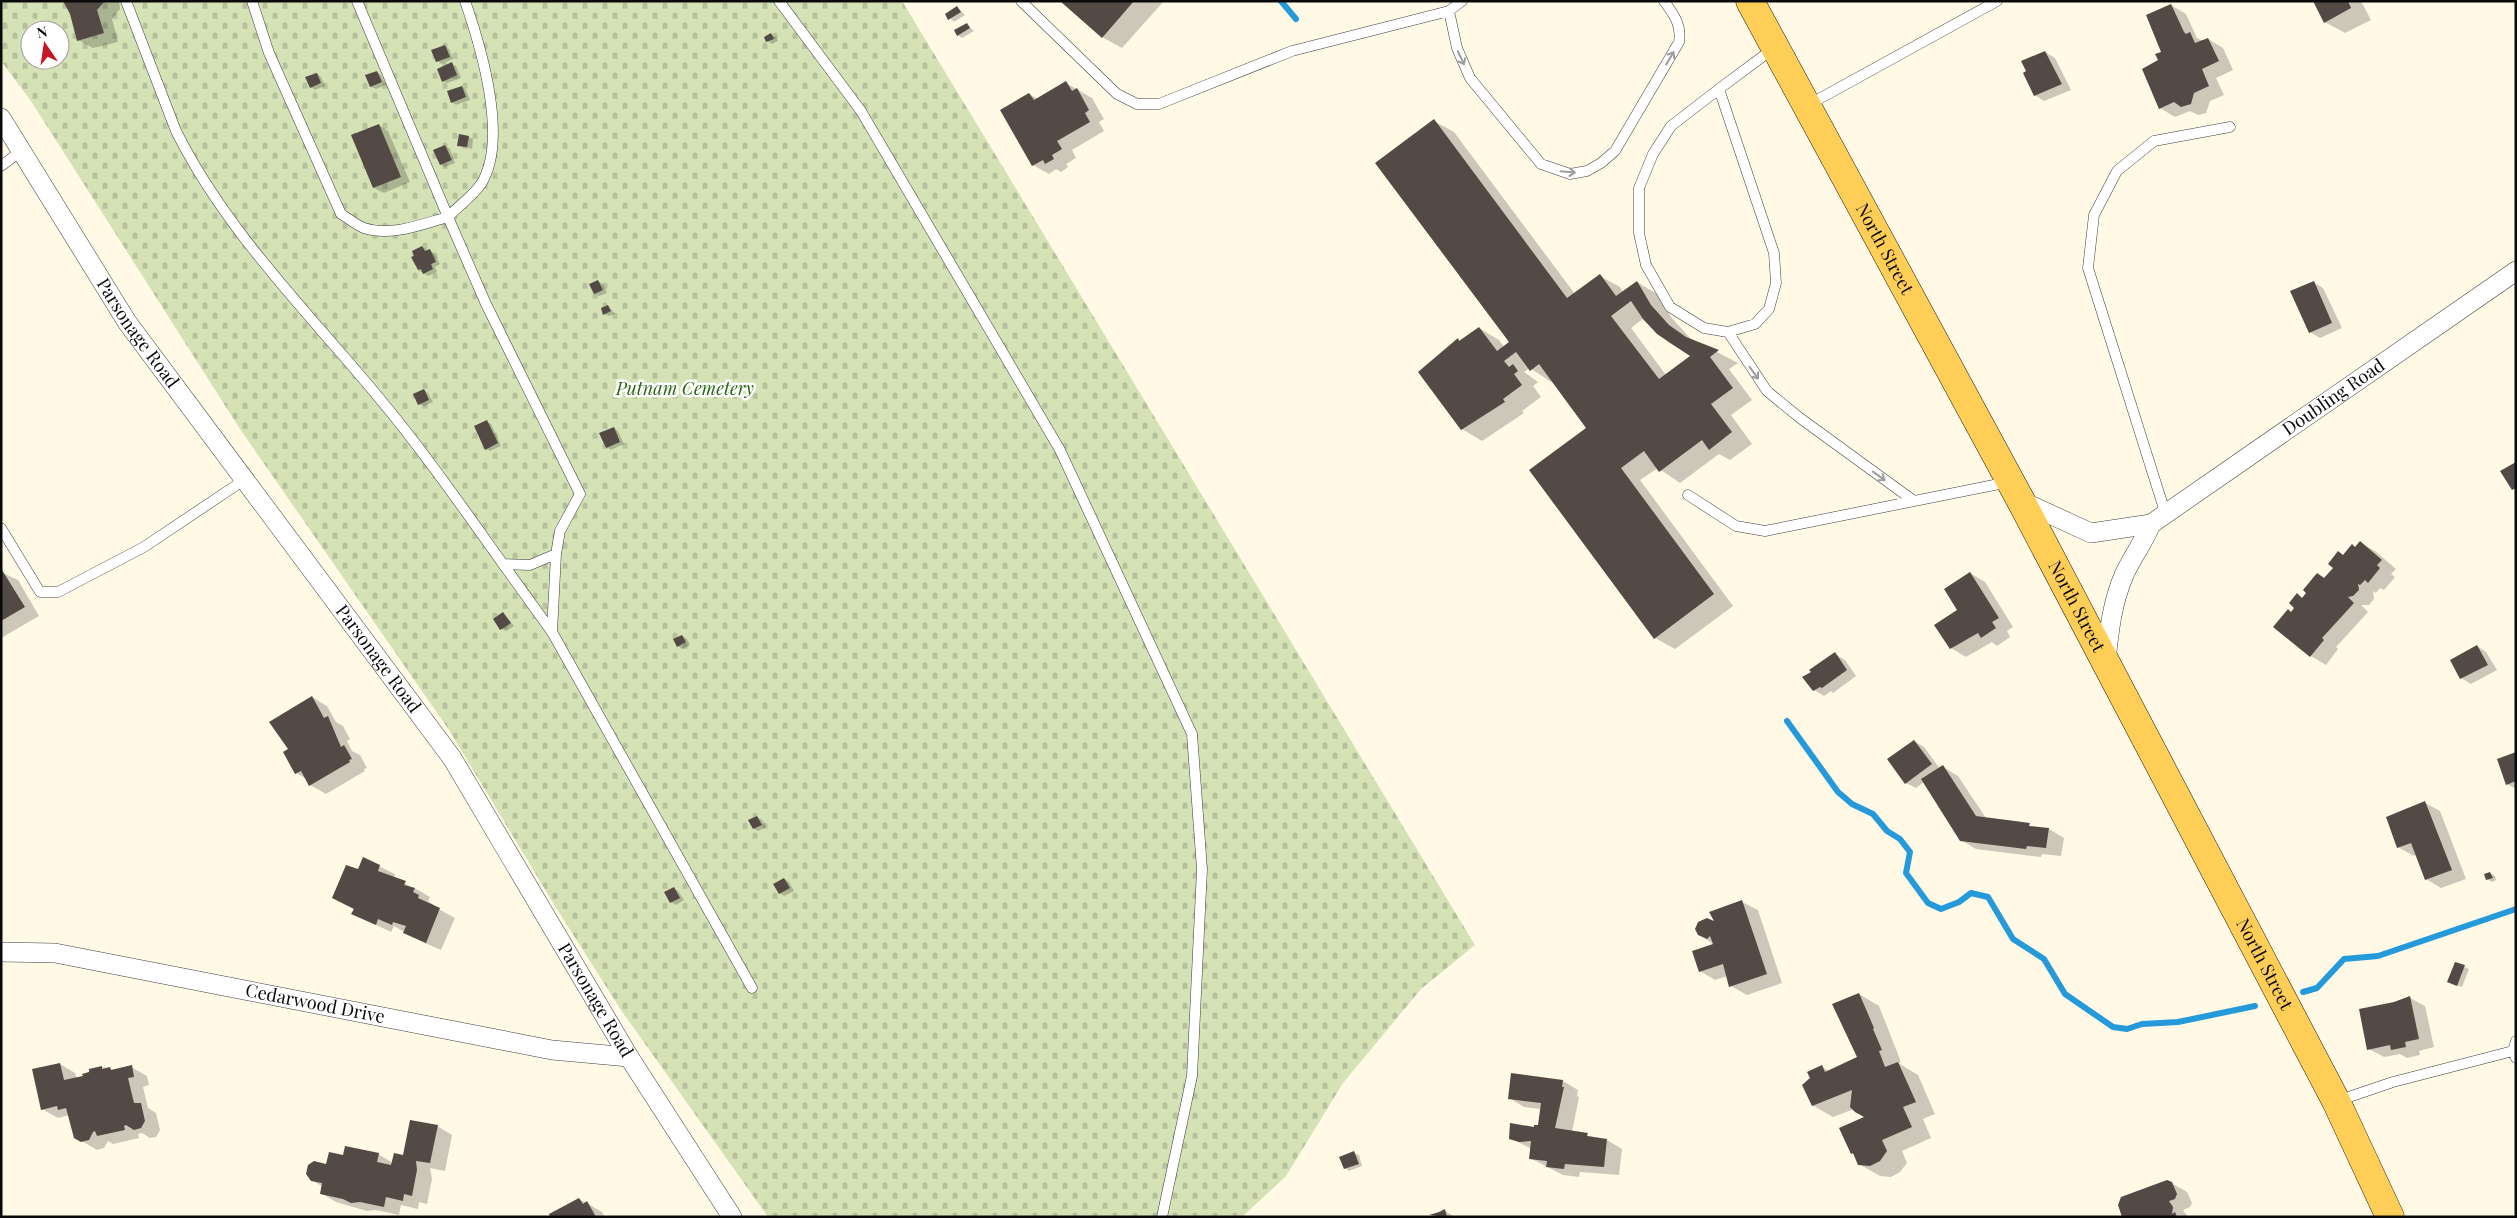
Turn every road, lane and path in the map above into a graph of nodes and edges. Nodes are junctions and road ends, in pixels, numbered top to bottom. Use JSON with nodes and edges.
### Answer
{"nodes":[{"id":1,"x":126,"y":1,"type":"edge"},
{"id":2,"x":252,"y":1,"type":"edge"},
{"id":3,"x":357,"y":1,"type":"edge"},
{"id":4,"x":465,"y":1,"type":"edge"},
{"id":5,"x":779,"y":1,"type":"edge"},
{"id":6,"x":1021,"y":1,"type":"edge"},
{"id":7,"x":1462,"y":1,"type":"edge"},
{"id":8,"x":1664,"y":1,"type":"edge"},
{"id":9,"x":1750,"y":1,"type":"edge"},
{"id":10,"x":1997,"y":1,"type":"edge"},
{"id":11,"x":1449,"y":11,"type":"junction"},
{"id":12,"x":1775,"y":47,"type":"junction"},
{"id":13,"x":1719,"y":89,"type":"junction"},
{"id":14,"x":1807,"y":105,"type":"junction"},
{"id":15,"x":1,"y":118,"type":"edge"},
{"id":16,"x":2230,"y":127,"type":"dead end"},
{"id":17,"x":21,"y":151,"type":"junction"},
{"id":18,"x":1,"y":166,"type":"edge"},
{"id":19,"x":448,"y":216,"type":"junction"},
{"id":20,"x":2516,"y":272,"type":"edge"},
{"id":21,"x":1728,"y":332,"type":"junction"},
{"id":22,"x":244,"y":480,"type":"junction"},
{"id":23,"x":2016,"y":491,"type":"junction"},
{"id":24,"x":1688,"y":495,"type":"dead end"},
{"id":25,"x":1914,"y":501,"type":"junction"},
{"id":26,"x":2158,"y":518,"type":"junction"},
{"id":27,"x":1,"y":528,"type":"edge"},
{"id":28,"x":556,"y":554,"type":"junction"},
{"id":29,"x":503,"y":564,"type":"junction"},
{"id":30,"x":552,"y":632,"type":"junction"},
{"id":31,"x":2106,"y":663,"type":"junction"},
{"id":32,"x":1,"y":952,"type":"edge"},
{"id":33,"x":752,"y":988,"type":"dead end"},
{"id":34,"x":2516,"y":1041,"type":"edge"},
{"id":35,"x":2515,"y":1055,"type":"edge"},
{"id":36,"x":629,"y":1057,"type":"junction"},
{"id":37,"x":2336,"y":1101,"type":"junction"},
{"id":38,"x":732,"y":1217,"type":"edge"},
{"id":39,"x":1162,"y":1217,"type":"edge"},
{"id":40,"x":2390,"y":1217,"type":"edge"}],
"edges":[{"from":1,"to":29,"type":"lane"},
{"from":2,"to":19,"type":"lane"},
{"from":3,"to":19,"type":"lane"},
{"from":4,"to":19,"type":"lane"},
{"from":5,"to":39,"type":"lane"},
{"from":6,"to":11,"type":"lane"},
{"from":7,"to":11,"type":"lane"},
{"from":11,"to":8,"type":"lane","one_way":true},
{"from":9,"to":12,"type":"main road","name":"North Street"},
{"from":10,"to":14,"type":"lane"},
{"from":12,"to":13,"type":"lane"},
{"from":12,"to":14,"type":"main road","name":"North Street"},
{"from":13,"to":21,"type":"lane"},
{"from":13,"to":21,"type":"lane"},
{"from":14,"to":23,"type":"main road","name":"North Street"},
{"from":15,"to":17,"type":"street","name":"Parsonage Road"},
{"from":16,"to":26,"type":"lane"},
{"from":17,"to":18,"type":"lane"},
{"from":17,"to":22,"type":"street","name":"Parsonage Road"},
{"from":19,"to":28,"type":"lane"},
{"from":20,"to":26,"type":"street","name":"Doubling Road"},
{"from":21,"to":25,"type":"lane","one_way":true},
{"from":22,"to":27,"type":"lane"},
{"from":22,"to":36,"type":"street","name":"Parsonage Road"},
{"from":23,"to":25,"type":"lane"},
{"from":23,"to":26,"type":"street","name":"Doubling Road"},
{"from":23,"to":31,"type":"main road","name":"North Street"},
{"from":24,"to":25,"type":"lane"},
{"from":26,"to":31,"type":"street"},
{"from":28,"to":29,"type":"lane"},
{"from":28,"to":30,"type":"lane"},
{"from":29,"to":30,"type":"lane"},
{"from":30,"to":33,"type":"lane"},
{"from":31,"to":37,"type":"main road","name":"North Street"},
{"from":32,"to":36,"type":"street","name":"Cedarwood Drive"},
{"from":34,"to":35,"type":"lane"},
{"from":35,"to":37,"type":"lane"},
{"from":36,"to":38,"type":"street","name":"Parsonage Road"},
{"from":37,"to":40,"type":"main road","name":"North Street"}]}
